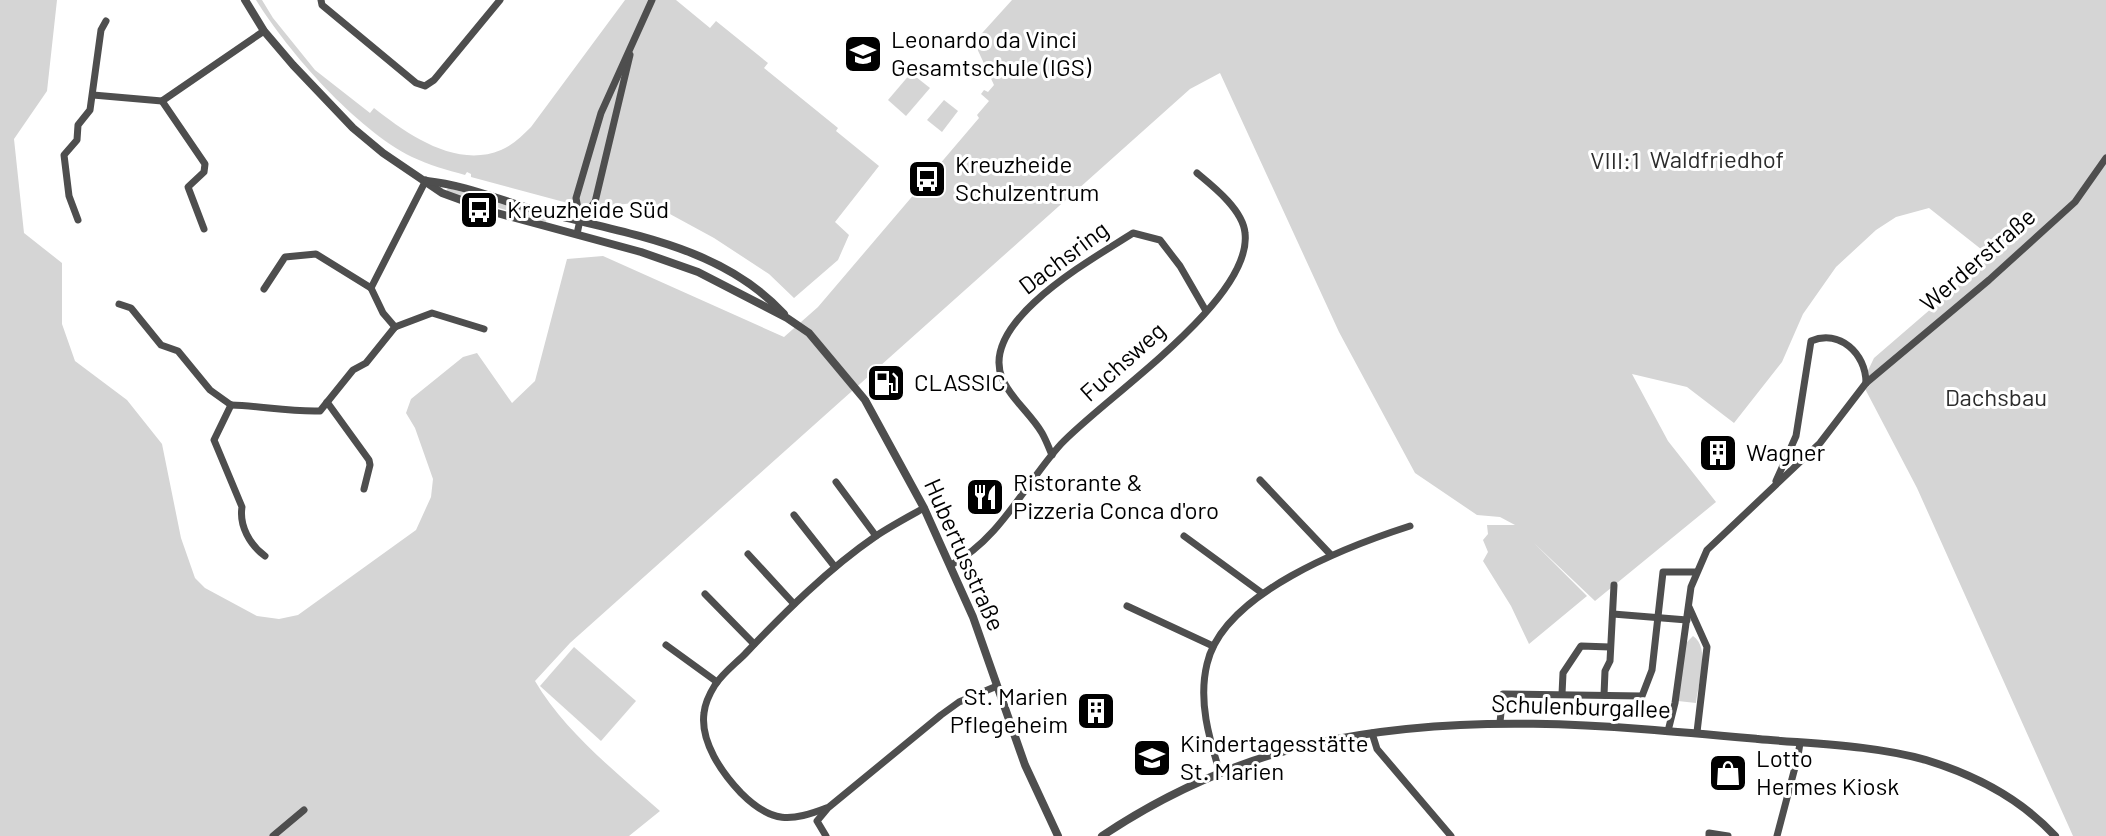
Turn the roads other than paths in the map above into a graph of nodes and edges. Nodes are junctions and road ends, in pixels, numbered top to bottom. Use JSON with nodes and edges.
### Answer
{"nodes":[{"id":1,"x":245,"y":0,"type":"edge"},
{"id":2,"x":321,"y":0,"type":"edge"},
{"id":3,"x":652,"y":0,"type":"edge"},
{"id":4,"x":494,"y":2,"type":"edge"},
{"id":5,"x":106,"y":21,"type":"dead end"},
{"id":6,"x":264,"y":31,"type":"junction"},
{"id":7,"x":636,"y":33,"type":"junction"},
{"id":8,"x":93,"y":95,"type":"junction"},
{"id":9,"x":162,"y":101,"type":"junction"},
{"id":10,"x":2106,"y":158,"type":"edge"},
{"id":11,"x":1197,"y":173,"type":"dead end"},
{"id":12,"x":426,"y":180,"type":"junction"},
{"id":13,"x":78,"y":220,"type":"dead end"},
{"id":14,"x":580,"y":220,"type":"junction"},
{"id":15,"x":204,"y":229,"type":"dead end"},
{"id":16,"x":577,"y":234,"type":"junction"},
{"id":17,"x":371,"y":288,"type":"junction"},
{"id":18,"x":264,"y":289,"type":"dead end"},
{"id":19,"x":119,"y":304,"type":"dead end"},
{"id":20,"x":1206,"y":311,"type":"junction"},
{"id":21,"x":787,"y":318,"type":"junction"},
{"id":22,"x":395,"y":327,"type":"junction"},
{"id":23,"x":484,"y":329,"type":"dead end"},
{"id":24,"x":1866,"y":383,"type":"junction"},
{"id":25,"x":327,"y":402,"type":"junction"},
{"id":26,"x":231,"y":405,"type":"junction"},
{"id":27,"x":1052,"y":455,"type":"junction"},
{"id":28,"x":1260,"y":480,"type":"dead end"},
{"id":29,"x":836,"y":482,"type":"dead end"},
{"id":30,"x":1772,"y":487,"type":"junction"},
{"id":31,"x":364,"y":489,"type":"dead end"},
{"id":32,"x":924,"y":508,"type":"junction"},
{"id":33,"x":794,"y":515,"type":"dead end"},
{"id":34,"x":1410,"y":526,"type":"dead end"},
{"id":35,"x":876,"y":536,"type":"junction"},
{"id":36,"x":1184,"y":536,"type":"dead end"},
{"id":37,"x":748,"y":554,"type":"dead end"},
{"id":38,"x":1331,"y":555,"type":"junction"},
{"id":39,"x":265,"y":556,"type":"dead end"},
{"id":40,"x":951,"y":565,"type":"junction"},
{"id":41,"x":835,"y":567,"type":"junction"},
{"id":42,"x":1696,"y":572,"type":"junction"},
{"id":43,"x":1614,"y":585,"type":"dead end"},
{"id":44,"x":1262,"y":593,"type":"junction"},
{"id":45,"x":705,"y":594,"type":"dead end"},
{"id":46,"x":794,"y":604,"type":"junction"},
{"id":47,"x":1688,"y":605,"type":"junction"},
{"id":48,"x":1127,"y":606,"type":"dead end"},
{"id":49,"x":1613,"y":614,"type":"junction"},
{"id":50,"x":1659,"y":616,"type":"junction"},
{"id":51,"x":1687,"y":620,"type":"junction"},
{"id":52,"x":754,"y":644,"type":"junction"},
{"id":53,"x":666,"y":645,"type":"dead end"},
{"id":54,"x":1213,"y":646,"type":"junction"},
{"id":55,"x":1610,"y":647,"type":"junction"},
{"id":56,"x":717,"y":682,"type":"junction"},
{"id":57,"x":997,"y":686,"type":"junction"},
{"id":58,"x":1562,"y":694,"type":"junction"},
{"id":59,"x":1604,"y":695,"type":"junction"},
{"id":60,"x":1500,"y":722,"type":"junction"},
{"id":61,"x":1668,"y":731,"type":"junction"},
{"id":62,"x":1697,"y":732,"type":"junction"},
{"id":63,"x":1372,"y":733,"type":"junction"},
{"id":64,"x":1800,"y":743,"type":"junction"},
{"id":65,"x":1220,"y":773,"type":"junction"},
{"id":66,"x":829,"y":807,"type":"junction"},
{"id":67,"x":304,"y":810,"type":"dead end"},
{"id":68,"x":273,"y":836,"type":"edge"},
{"id":69,"x":826,"y":836,"type":"edge"},
{"id":70,"x":1058,"y":836,"type":"edge"},
{"id":71,"x":1102,"y":836,"type":"edge"},
{"id":72,"x":1451,"y":836,"type":"edge"},
{"id":73,"x":1709,"y":836,"type":"edge"},
{"id":74,"x":1728,"y":836,"type":"edge"},
{"id":75,"x":1777,"y":836,"type":"edge"},
{"id":76,"x":2055,"y":836,"type":"edge"}],
"edges":[{"from":1,"to":6,"type":"street","name":"Hubertusstraße"},
{"from":2,"to":4,"type":"street"},
{"from":3,"to":7,"type":"street"},
{"from":5,"to":8,"type":"street"},
{"from":6,"to":9,"type":"street"},
{"from":6,"to":12,"type":"street","name":"Hubertusstraße"},
{"from":7,"to":14,"type":"street"},
{"from":7,"to":14,"type":"street"},
{"from":8,"to":9,"type":"street"},
{"from":8,"to":13,"type":"street"},
{"from":9,"to":15,"type":"street"},
{"from":10,"to":24,"type":"street","name":"Werderstraße"},
{"from":11,"to":20,"type":"street","name":"Fuchsweg"},
{"from":12,"to":14,"type":"street","name":"Hubertusstraße"},
{"from":12,"to":16,"type":"street","name":"Hubertusstraße"},
{"from":12,"to":17,"type":"street"},
{"from":14,"to":16,"type":"street"},
{"from":14,"to":21,"type":"street","name":"Hubertusstraße"},
{"from":16,"to":21,"type":"street","name":"Hubertusstraße"},
{"from":17,"to":18,"type":"street"},
{"from":17,"to":22,"type":"street"},
{"from":19,"to":26,"type":"street"},
{"from":20,"to":27,"type":"street","name":"Fuchsweg"},
{"from":20,"to":27,"type":"street","name":"Dachsring"},
{"from":21,"to":32,"type":"street","name":"Hubertusstraße"},
{"from":22,"to":23,"type":"street"},
{"from":22,"to":25,"type":"street"},
{"from":24,"to":30,"type":"street","name":"Werderstraße"},
{"from":24,"to":30,"type":"street","name":"Werderstraße"},
{"from":25,"to":26,"type":"street"},
{"from":25,"to":31,"type":"street"},
{"from":26,"to":39,"type":"street"},
{"from":27,"to":40,"type":"street","name":"Fuchsweg"},
{"from":28,"to":38,"type":"street"},
{"from":29,"to":35,"type":"street"},
{"from":30,"to":42,"type":"street","name":"Werderstraße"},
{"from":32,"to":35,"type":"street"},
{"from":32,"to":40,"type":"street","name":"Hubertusstraße"},
{"from":33,"to":41,"type":"street"},
{"from":34,"to":38,"type":"street"},
{"from":35,"to":41,"type":"street"},
{"from":36,"to":44,"type":"street"},
{"from":37,"to":46,"type":"street"},
{"from":38,"to":44,"type":"street"},
{"from":40,"to":57,"type":"street","name":"Hubertusstraße"},
{"from":41,"to":46,"type":"street"},
{"from":42,"to":47,"type":"street","name":"Werderstraße"},
{"from":42,"to":50,"type":"street"},
{"from":43,"to":49,"type":"street"},
{"from":44,"to":54,"type":"street"},
{"from":45,"to":52,"type":"street"},
{"from":46,"to":52,"type":"street"},
{"from":47,"to":51,"type":"street","name":"Werderstraße"},
{"from":47,"to":62,"type":"street"},
{"from":48,"to":54,"type":"street"},
{"from":49,"to":50,"type":"street"},
{"from":49,"to":55,"type":"street"},
{"from":50,"to":51,"type":"street"},
{"from":50,"to":59,"type":"street"},
{"from":51,"to":61,"type":"street","name":"Werderstraße"},
{"from":52,"to":56,"type":"street"},
{"from":53,"to":56,"type":"street"},
{"from":54,"to":65,"type":"street"},
{"from":55,"to":58,"type":"street"},
{"from":55,"to":59,"type":"street"},
{"from":56,"to":66,"type":"street"},
{"from":57,"to":66,"type":"street"},
{"from":57,"to":70,"type":"street","name":"Hubertusstraße"},
{"from":58,"to":59,"type":"street"},
{"from":58,"to":60,"type":"street"},
{"from":60,"to":61,"type":"street","name":"Schulenburgallee"},
{"from":60,"to":63,"type":"street","name":"Schulenburgallee"},
{"from":61,"to":62,"type":"street","name":"Schulenburgallee"},
{"from":62,"to":64,"type":"street","name":"Schulenburgallee"},
{"from":63,"to":65,"type":"street","name":"Schulenburgallee"},
{"from":63,"to":72,"type":"street"},
{"from":64,"to":75,"type":"street"},
{"from":64,"to":76,"type":"street","name":"Schulenburgallee"},
{"from":65,"to":71,"type":"street","name":"Schulenburgallee"},
{"from":66,"to":69,"type":"street"},
{"from":67,"to":68,"type":"street"},
{"from":73,"to":74,"type":"street"}]}
